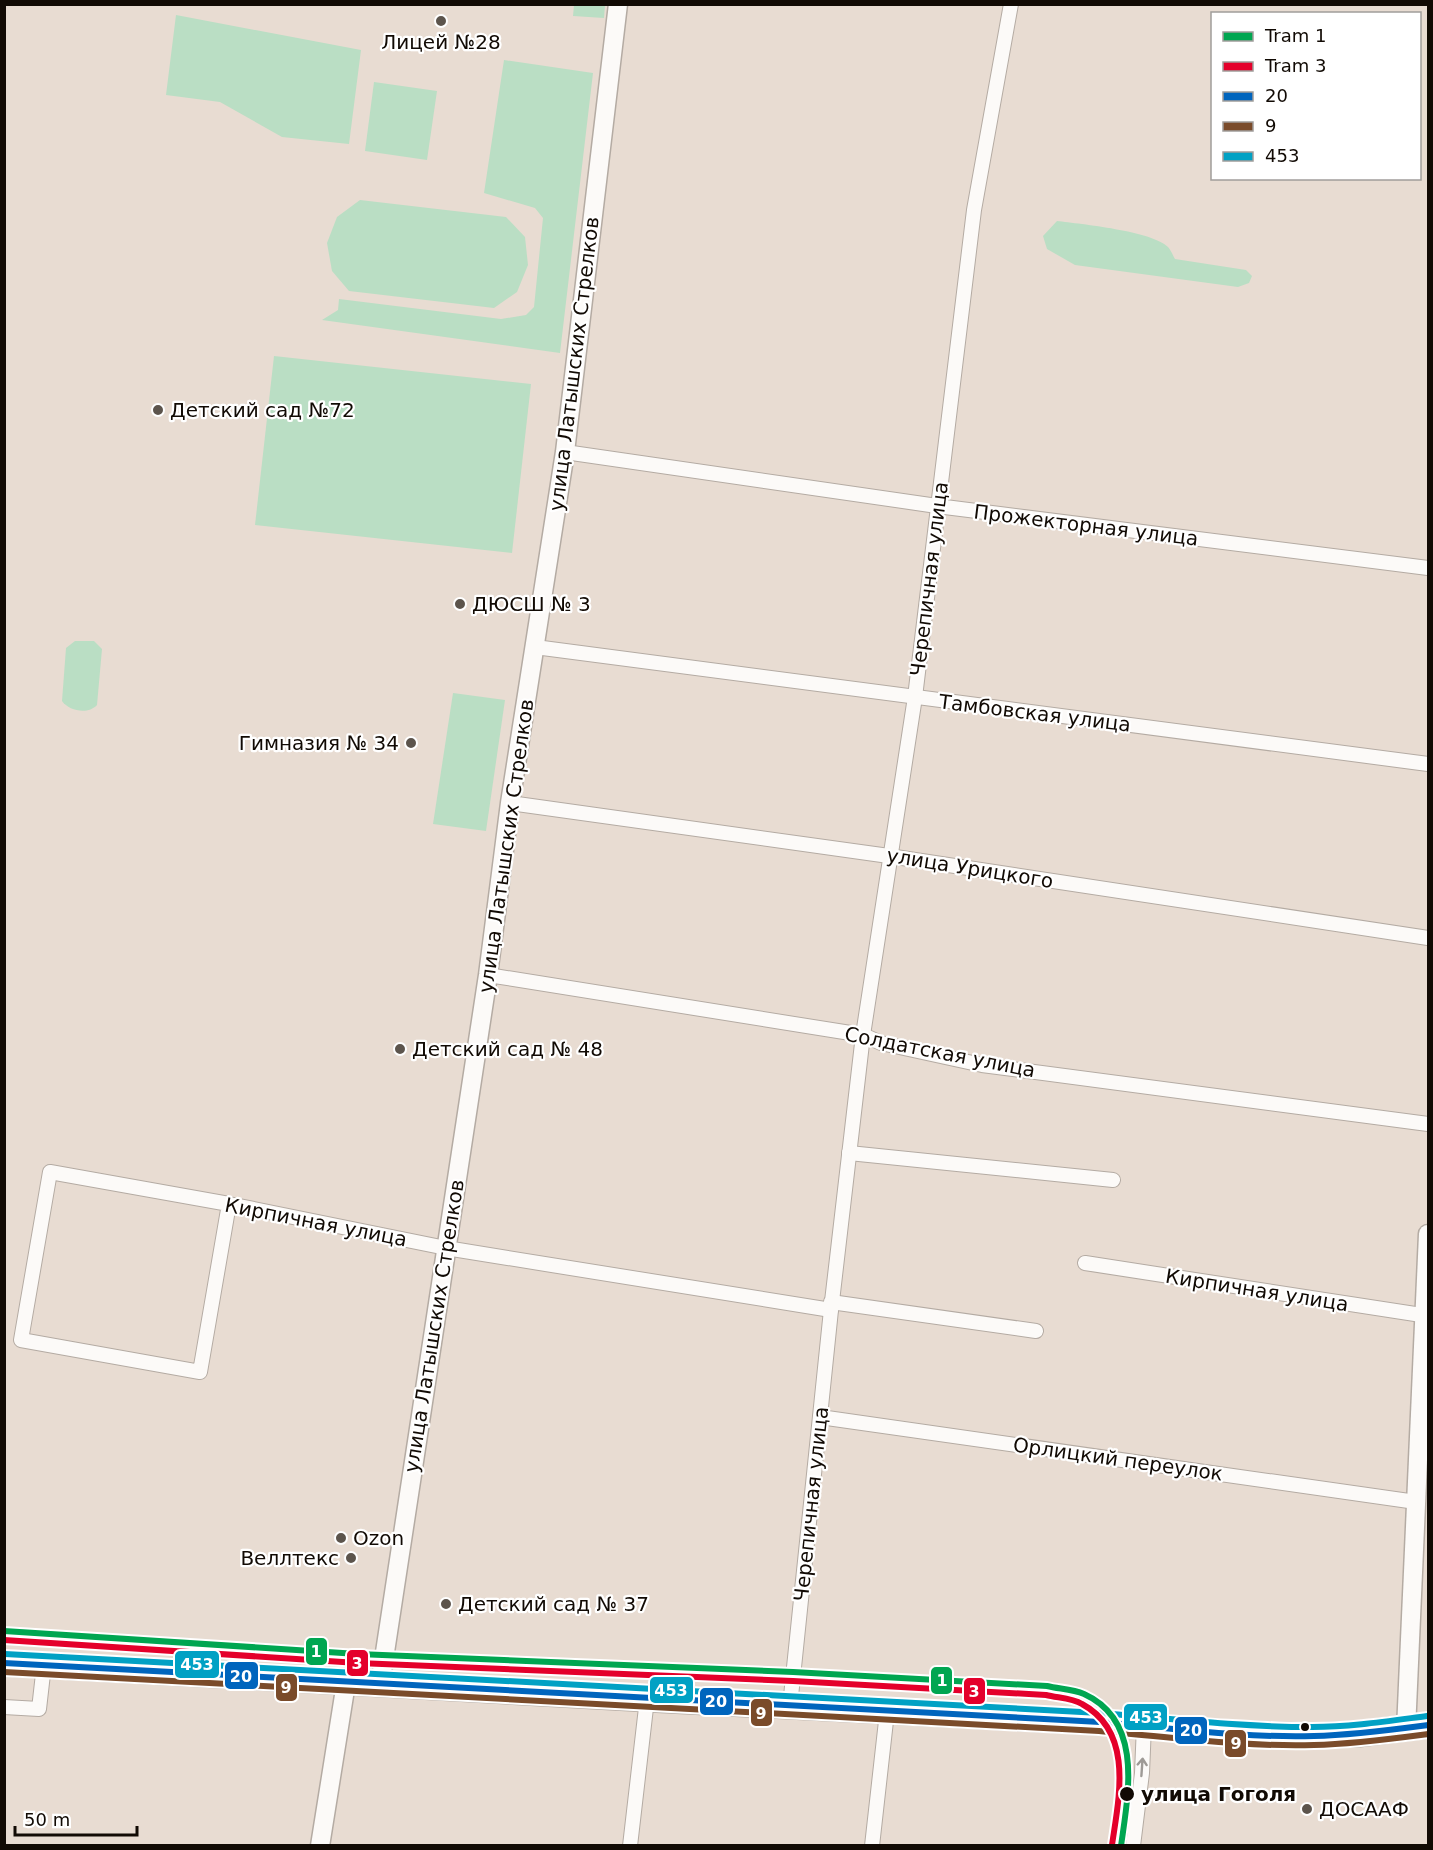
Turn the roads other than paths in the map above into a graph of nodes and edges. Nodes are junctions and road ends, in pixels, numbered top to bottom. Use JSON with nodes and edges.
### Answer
{"nodes":[{"id":1,"x":618,"y":4,"type":"edge"},
{"id":2,"x":1011,"y":4,"type":"edge"},
{"id":3,"x":565,"y":452,"type":"junction"},
{"id":4,"x":937,"y":506,"type":"junction"},
{"id":5,"x":1428,"y":568,"type":"edge"},
{"id":6,"x":535,"y":647,"type":"junction"},
{"id":7,"x":915,"y":697,"type":"junction"},
{"id":8,"x":1428,"y":764,"type":"edge"},
{"id":9,"x":510,"y":803,"type":"junction"},
{"id":10,"x":889,"y":855,"type":"junction"},
{"id":11,"x":1428,"y":938,"type":"edge"},
{"id":12,"x":488,"y":975,"type":"junction"},
{"id":13,"x":863,"y":1035,"type":"junction"},
{"id":14,"x":1428,"y":1124,"type":"edge"},
{"id":15,"x":849,"y":1153,"type":"junction"},
{"id":16,"x":1113,"y":1180,"type":"dead end"},
{"id":17,"x":229,"y":1204,"type":"junction"},
{"id":18,"x":1428,"y":1234,"type":"edge"},
{"id":19,"x":446,"y":1248,"type":"junction"},
{"id":20,"x":1085,"y":1263,"type":"dead end"},
{"id":21,"x":831,"y":1306,"type":"junction"},
{"id":22,"x":1427,"y":1315,"type":"edge"},
{"id":23,"x":1036,"y":1331,"type":"dead end"},
{"id":24,"x":820,"y":1417,"type":"junction"},
{"id":25,"x":1416,"y":1502,"type":"junction"},
{"id":26,"x":4,"y":1663,"type":"edge"},
{"id":27,"x":44,"y":1665,"type":"junction"},
{"id":28,"x":346,"y":1683,"type":"junction"},
{"id":29,"x":380,"y":1685,"type":"junction"},
{"id":30,"x":647,"y":1699,"type":"junction"},
{"id":31,"x":790,"y":1706,"type":"junction"},
{"id":32,"x":4,"y":1707,"type":"edge"},
{"id":33,"x":887,"y":1712,"type":"junction"},
{"id":34,"x":1144,"y":1725,"type":"junction"},
{"id":35,"x":1417,"y":1728,"type":"edge"},
{"id":36,"x":320,"y":1845,"type":"edge"},
{"id":37,"x":630,"y":1845,"type":"edge"},
{"id":38,"x":872,"y":1845,"type":"edge"},
{"id":39,"x":1133,"y":1845,"type":"edge"}],
"edges":[{"from":1,"to":3,"type":"street","name":"улица Латышских Стрелков"},
{"from":2,"to":4,"type":"street","name":"Черепичная улица"},
{"from":3,"to":4,"type":"street","name":"Прожекторная улица"},
{"from":3,"to":6,"type":"street","name":"улица Латышских Стрелков"},
{"from":4,"to":5,"type":"street","name":"Прожекторная улица"},
{"from":4,"to":7,"type":"street","name":"Черепичная улица"},
{"from":6,"to":7,"type":"street","name":"Тамбовская улица"},
{"from":6,"to":9,"type":"street","name":"улица Латышских Стрелков"},
{"from":7,"to":8,"type":"street","name":"Тамбовская улица"},
{"from":7,"to":10,"type":"street","name":"Черепичная улица"},
{"from":9,"to":10,"type":"street","name":"улица Урицкого"},
{"from":9,"to":12,"type":"street","name":"улица Латышских Стрелков"},
{"from":10,"to":11,"type":"street","name":"улица Урицкого"},
{"from":10,"to":13,"type":"street","name":"Черепичная улица"},
{"from":12,"to":13,"type":"street","name":"Солдатская улица"},
{"from":12,"to":19,"type":"street","name":"улица Латышских Стрелков"},
{"from":13,"to":14,"type":"street","name":"Солдатская улица"},
{"from":13,"to":15,"type":"street","name":"Черепичная улица"},
{"from":15,"to":16,"type":"street"},
{"from":15,"to":21,"type":"street","name":"Черепичная улица"},
{"from":17,"to":17,"type":"street","name":"Кирпичная улица"},
{"from":17,"to":19,"type":"street","name":"Кирпичная улица"},
{"from":18,"to":22,"type":"street"},
{"from":19,"to":21,"type":"street","name":"Кирпичная улица"},
{"from":19,"to":29,"type":"street","name":"улица Латышских Стрелков"},
{"from":20,"to":22,"type":"street","name":"Кирпичная улица"},
{"from":21,"to":23,"type":"street"},
{"from":21,"to":24,"type":"street","name":"Черепичная улица"},
{"from":22,"to":25,"type":"street"},
{"from":24,"to":25,"type":"street","name":"Орлицкий переулок"},
{"from":24,"to":31,"type":"street","name":"Черепичная улица"},
{"from":25,"to":35,"type":"street"},
{"from":26,"to":27,"type":"highway"},
{"from":27,"to":28,"type":"highway"},
{"from":27,"to":32,"type":"street"},
{"from":28,"to":29,"type":"highway"},
{"from":28,"to":36,"type":"street"},
{"from":29,"to":30,"type":"highway"},
{"from":30,"to":31,"type":"highway"},
{"from":30,"to":37,"type":"street"},
{"from":31,"to":33,"type":"highway"},
{"from":33,"to":34,"type":"highway"},
{"from":33,"to":38,"type":"street"},
{"from":34,"to":35,"type":"highway"},
{"from":39,"to":34,"type":"street","one_way":true}]}
